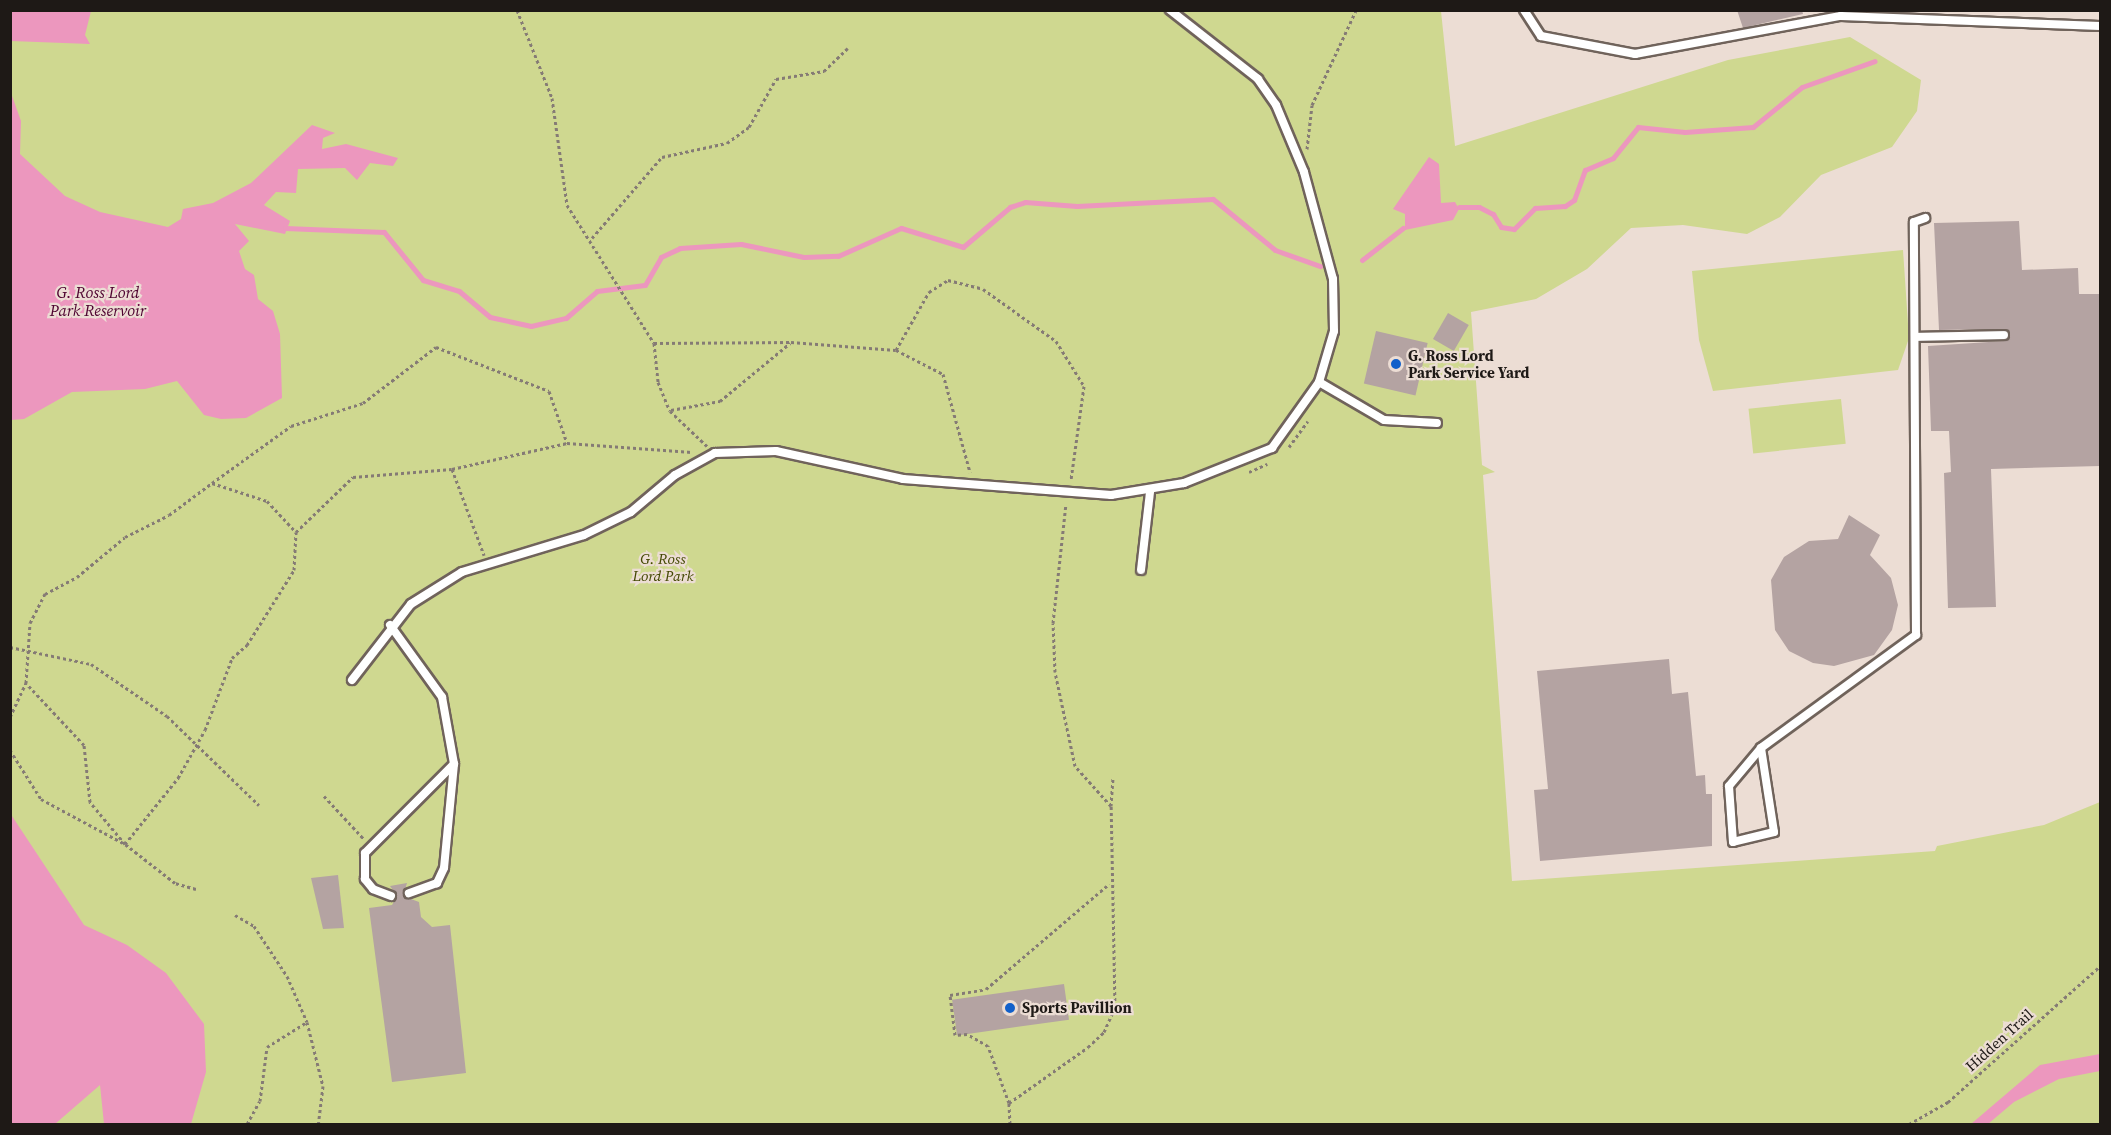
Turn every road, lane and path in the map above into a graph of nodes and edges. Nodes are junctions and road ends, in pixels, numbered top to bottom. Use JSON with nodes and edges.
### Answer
{"nodes":[{"id":1,"x":518,"y":10,"type":"edge"},
{"id":2,"x":1170,"y":10,"type":"edge"},
{"id":3,"x":1356,"y":10,"type":"edge"},
{"id":4,"x":1524,"y":10,"type":"edge"},
{"id":5,"x":2100,"y":26,"type":"edge"},
{"id":6,"x":848,"y":48,"type":"dead end"},
{"id":7,"x":1300,"y":135,"type":"dead end"},
{"id":8,"x":1925,"y":218,"type":"dead end"},
{"id":9,"x":592,"y":238,"type":"junction"},
{"id":10,"x":2004,"y":335,"type":"dead end"},
{"id":11,"x":1915,"y":337,"type":"junction"},
{"id":12,"x":791,"y":342,"type":"junction"},
{"id":13,"x":654,"y":343,"type":"junction"},
{"id":14,"x":896,"y":350,"type":"junction"},
{"id":15,"x":1319,"y":382,"type":"junction"},
{"id":16,"x":1314,"y":410,"type":"dead end"},
{"id":17,"x":670,"y":411,"type":"junction"},
{"id":18,"x":1437,"y":423,"type":"dead end"},
{"id":19,"x":567,"y":443,"type":"junction"},
{"id":20,"x":1285,"y":451,"type":"dead end"},
{"id":21,"x":715,"y":453,"type":"junction"},
{"id":22,"x":1278,"y":457,"type":"dead end"},
{"id":23,"x":452,"y":469,"type":"junction"},
{"id":24,"x":1246,"y":473,"type":"dead end"},
{"id":25,"x":212,"y":483,"type":"junction"},
{"id":26,"x":974,"y":486,"type":"junction"},
{"id":27,"x":1150,"y":492,"type":"junction"},
{"id":28,"x":1069,"y":494,"type":"junction"},
{"id":29,"x":296,"y":532,"type":"junction"},
{"id":30,"x":487,"y":563,"type":"junction"},
{"id":31,"x":1141,"y":570,"type":"dead end"},
{"id":32,"x":390,"y":626,"type":"junction"},
{"id":33,"x":10,"y":647,"type":"edge"},
{"id":34,"x":25,"y":654,"type":"junction"},
{"id":35,"x":352,"y":680,"type":"dead end"},
{"id":36,"x":26,"y":683,"type":"junction"},
{"id":37,"x":10,"y":717,"type":"edge"},
{"id":38,"x":194,"y":746,"type":"junction"},
{"id":39,"x":1761,"y":748,"type":"junction"},
{"id":40,"x":10,"y":750,"type":"edge"},
{"id":41,"x":454,"y":764,"type":"junction"},
{"id":42,"x":1113,"y":778,"type":"dead end"},
{"id":43,"x":324,"y":796,"type":"dead end"},
{"id":44,"x":259,"y":805,"type":"dead end"},
{"id":45,"x":1112,"y":806,"type":"junction"},
{"id":46,"x":125,"y":844,"type":"junction"},
{"id":47,"x":371,"y":847,"type":"junction"},
{"id":48,"x":1109,"y":884,"type":"junction"},
{"id":49,"x":196,"y":889,"type":"dead end"},
{"id":50,"x":409,"y":893,"type":"dead end"},
{"id":51,"x":391,"y":896,"type":"dead end"},
{"id":52,"x":235,"y":915,"type":"dead end"},
{"id":53,"x":2100,"y":966,"type":"edge"},
{"id":54,"x":307,"y":1022,"type":"junction"},
{"id":55,"x":1009,"y":1103,"type":"junction"},
{"id":56,"x":247,"y":1125,"type":"edge"},
{"id":57,"x":318,"y":1125,"type":"edge"},
{"id":58,"x":1010,"y":1125,"type":"edge"},
{"id":59,"x":1909,"y":1125,"type":"edge"}],
"edges":[{"from":1,"to":9,"type":"path"},
{"from":2,"to":15,"type":"lane"},
{"from":3,"to":7,"type":"path"},
{"from":4,"to":5,"type":"lane"},
{"from":6,"to":9,"type":"path"},
{"from":8,"to":11,"type":"lane"},
{"from":9,"to":13,"type":"path"},
{"from":10,"to":11,"type":"lane"},
{"from":11,"to":39,"type":"lane"},
{"from":12,"to":13,"type":"path"},
{"from":12,"to":14,"type":"path"},
{"from":12,"to":17,"type":"path"},
{"from":13,"to":17,"type":"path"},
{"from":14,"to":26,"type":"path"},
{"from":14,"to":28,"type":"path"},
{"from":15,"to":18,"type":"lane"},
{"from":15,"to":27,"type":"lane"},
{"from":16,"to":20,"type":"path"},
{"from":17,"to":21,"type":"path"},
{"from":19,"to":21,"type":"path"},
{"from":19,"to":23,"type":"path"},
{"from":19,"to":25,"type":"path"},
{"from":21,"to":26,"type":"lane"},
{"from":21,"to":30,"type":"lane"},
{"from":22,"to":24,"type":"path"},
{"from":23,"to":29,"type":"path"},
{"from":23,"to":30,"type":"path"},
{"from":25,"to":29,"type":"path"},
{"from":25,"to":34,"type":"path"},
{"from":26,"to":28,"type":"lane"},
{"from":27,"to":28,"type":"lane"},
{"from":27,"to":31,"type":"lane"},
{"from":28,"to":45,"type":"path"},
{"from":29,"to":38,"type":"path"},
{"from":30,"to":32,"type":"lane"},
{"from":32,"to":35,"type":"lane"},
{"from":32,"to":41,"type":"lane"},
{"from":33,"to":34,"type":"path"},
{"from":34,"to":36,"type":"path"},
{"from":34,"to":38,"type":"path"},
{"from":36,"to":37,"type":"path"},
{"from":36,"to":46,"type":"path"},
{"from":38,"to":44,"type":"path"},
{"from":38,"to":46,"type":"path"},
{"from":39,"to":39,"type":"lane"},
{"from":40,"to":46,"type":"path"},
{"from":41,"to":47,"type":"lane"},
{"from":41,"to":50,"type":"lane"},
{"from":42,"to":45,"type":"path"},
{"from":43,"to":47,"type":"path"},
{"from":45,"to":48,"type":"path"},
{"from":46,"to":49,"type":"path"},
{"from":47,"to":51,"type":"lane"},
{"from":48,"to":55,"type":"path"},
{"from":48,"to":55,"type":"path"},
{"from":52,"to":54,"type":"path"},
{"from":53,"to":59,"type":"path","name":"Hidden Trail"},
{"from":54,"to":56,"type":"path"},
{"from":54,"to":57,"type":"path"},
{"from":55,"to":58,"type":"path"}]}
